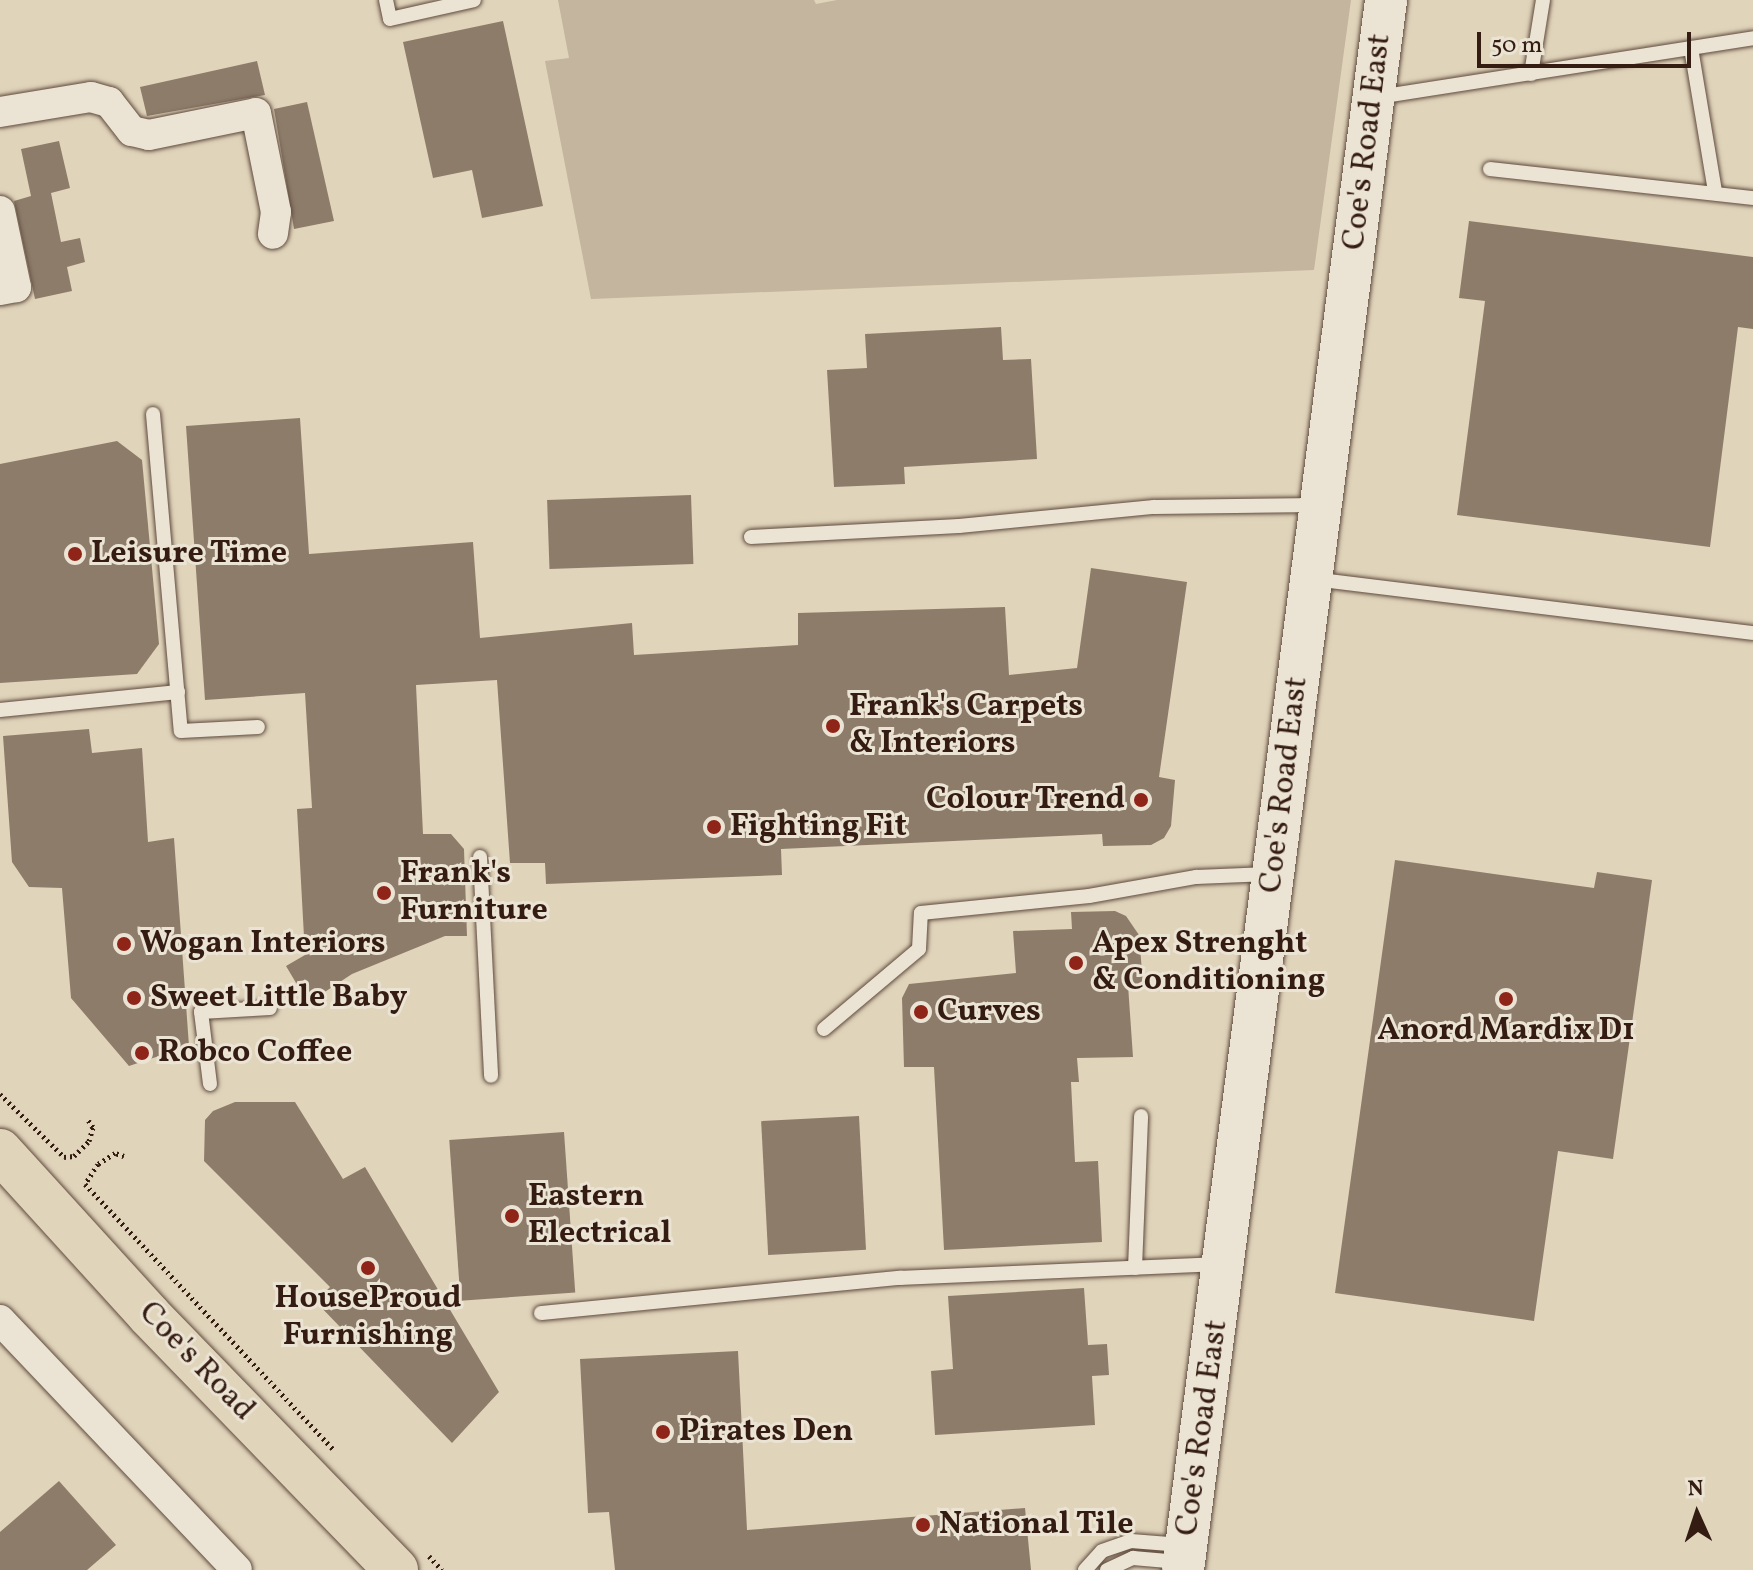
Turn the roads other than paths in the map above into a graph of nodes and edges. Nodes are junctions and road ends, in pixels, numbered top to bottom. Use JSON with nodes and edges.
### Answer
{"nodes":[{"id":1,"x":386,"y":0,"type":"edge"},
{"id":2,"x":474,"y":0,"type":"edge"},
{"id":3,"x":1386,"y":0,"type":"edge"},
{"id":4,"x":1543,"y":0,"type":"edge"},
{"id":5,"x":1753,"y":38,"type":"edge"},
{"id":6,"x":1691,"y":48,"type":"junction"},
{"id":7,"x":1531,"y":74,"type":"junction"},
{"id":8,"x":1374,"y":98,"type":"junction"},
{"id":9,"x":0,"y":112,"type":"edge"},
{"id":10,"x":1490,"y":169,"type":"dead end"},
{"id":11,"x":1715,"y":192,"type":"junction"},
{"id":12,"x":1753,"y":198,"type":"edge"},
{"id":13,"x":0,"y":211,"type":"edge"},
{"id":14,"x":273,"y":234,"type":"dead end"},
{"id":15,"x":0,"y":290,"type":"edge"},
{"id":16,"x":153,"y":414,"type":"dead end"},
{"id":17,"x":1321,"y":505,"type":"junction"},
{"id":18,"x":751,"y":537,"type":"dead end"},
{"id":19,"x":1311,"y":578,"type":"junction"},
{"id":20,"x":1753,"y":633,"type":"edge"},
{"id":21,"x":178,"y":692,"type":"junction"},
{"id":22,"x":0,"y":710,"type":"edge"},
{"id":23,"x":258,"y":727,"type":"dead end"},
{"id":24,"x":480,"y":857,"type":"dead end"},
{"id":25,"x":1273,"y":874,"type":"junction"},
{"id":26,"x":270,"y":1008,"type":"dead end"},
{"id":27,"x":824,"y":1029,"type":"dead end"},
{"id":28,"x":491,"y":1076,"type":"dead end"},
{"id":29,"x":210,"y":1084,"type":"dead end"},
{"id":30,"x":1141,"y":1116,"type":"dead end"},
{"id":31,"x":0,"y":1151,"type":"edge"},
{"id":32,"x":1224,"y":1264,"type":"junction"},
{"id":33,"x":1135,"y":1268,"type":"junction"},
{"id":34,"x":541,"y":1313,"type":"dead end"},
{"id":35,"x":0,"y":1320,"type":"edge"},
{"id":36,"x":1184,"y":1559,"type":"edge"},
{"id":37,"x":410,"y":1560,"type":"edge"},
{"id":38,"x":237,"y":1570,"type":"edge"},
{"id":39,"x":1085,"y":1570,"type":"edge"},
{"id":40,"x":1107,"y":1570,"type":"edge"}],
"edges":[{"from":1,"to":2,"type":"lane"},
{"from":3,"to":8,"type":"street","name":"Coe's Road East"},
{"from":4,"to":7,"type":"lane"},
{"from":5,"to":6,"type":"lane"},
{"from":6,"to":7,"type":"lane"},
{"from":6,"to":11,"type":"lane"},
{"from":7,"to":8,"type":"lane"},
{"from":8,"to":17,"type":"street","name":"Coe's Road East"},
{"from":9,"to":14,"type":"street"},
{"from":10,"to":11,"type":"lane"},
{"from":11,"to":12,"type":"lane"},
{"from":13,"to":15,"type":"street"},
{"from":16,"to":21,"type":"lane"},
{"from":17,"to":18,"type":"lane"},
{"from":17,"to":19,"type":"street","name":"Coe's Road East"},
{"from":19,"to":20,"type":"lane"},
{"from":19,"to":25,"type":"street","name":"Coe's Road East"},
{"from":21,"to":22,"type":"lane"},
{"from":21,"to":23,"type":"lane"},
{"from":24,"to":28,"type":"lane"},
{"from":25,"to":27,"type":"lane"},
{"from":25,"to":32,"type":"street","name":"Coe's Road East"},
{"from":26,"to":29,"type":"lane"},
{"from":30,"to":33,"type":"lane"},
{"from":31,"to":37,"type":"main road","name":"Coe's Road"},
{"from":32,"to":33,"type":"lane"},
{"from":32,"to":36,"type":"street","name":"Coe's Road East"},
{"from":33,"to":34,"type":"lane"},
{"from":35,"to":38,"type":"street"},
{"from":36,"to":39,"type":"lane"},
{"from":36,"to":40,"type":"lane"}]}
